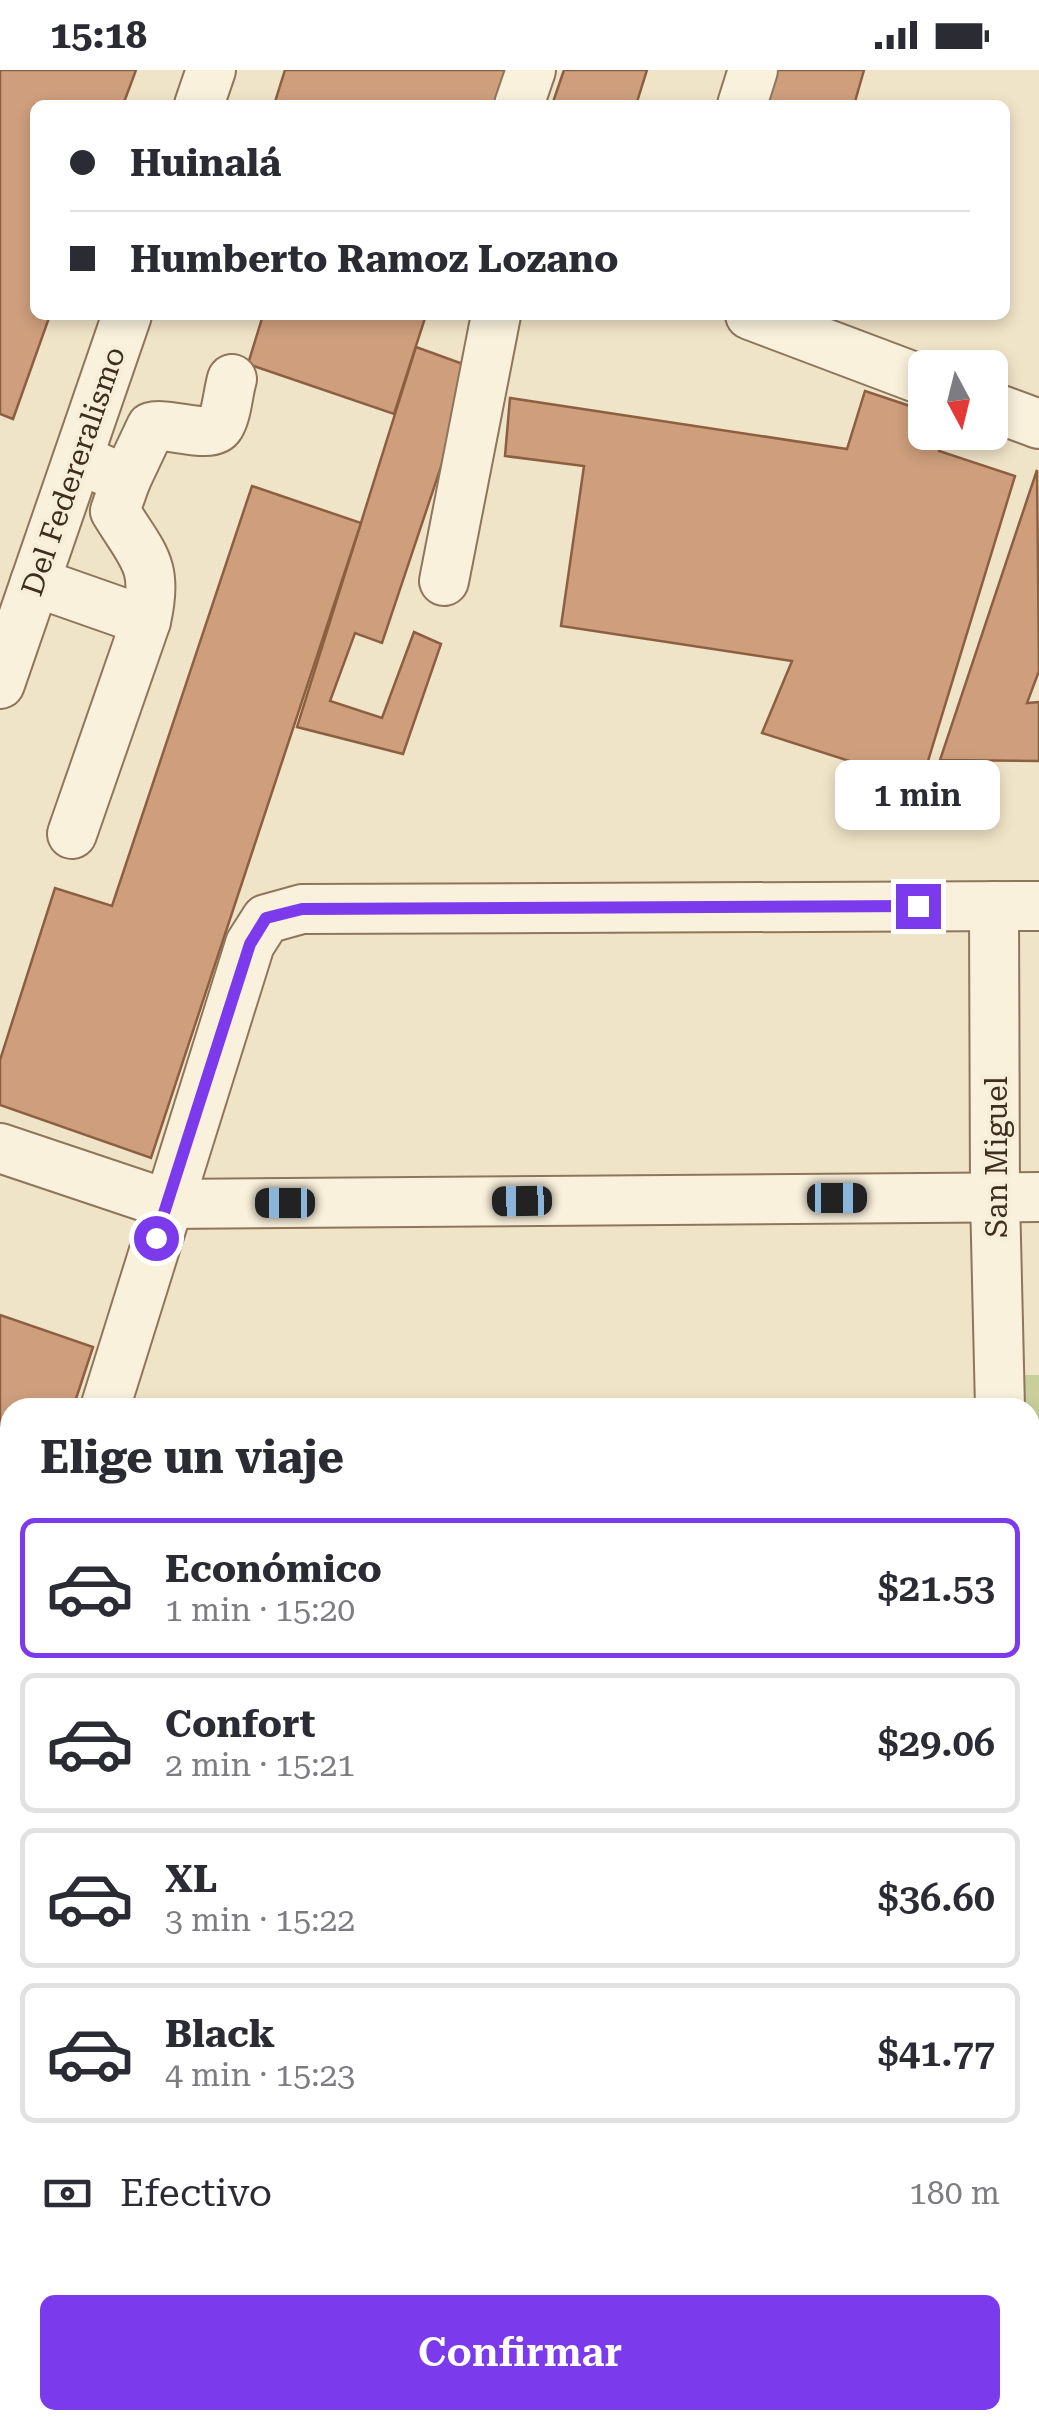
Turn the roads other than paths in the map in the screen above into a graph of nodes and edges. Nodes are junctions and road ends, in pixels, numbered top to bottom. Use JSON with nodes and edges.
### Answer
{"nodes":[{"id":1,"x":210,"y":70,"type":"edge"},
{"id":2,"x":531,"y":70,"type":"edge"},
{"id":3,"x":752,"y":70,"type":"edge"},
{"id":4,"x":200,"y":100,"type":"edge"},
{"id":5,"x":520,"y":100,"type":"edge"},
{"id":6,"x":743,"y":100,"type":"edge"},
{"id":7,"x":125,"y":320,"type":"edge"},
{"id":8,"x":495,"y":320,"type":"edge"},
{"id":9,"x":763,"y":320,"type":"edge"},
{"id":10,"x":908,"y":375,"type":"edge"},
{"id":11,"x":232,"y":378,"type":"dead end"},
{"id":12,"x":1008,"y":413,"type":"edge"},
{"id":13,"x":1039,"y":424,"type":"edge"},
{"id":14,"x":77,"y":461,"type":"junction"},
{"id":15,"x":126,"y":480,"type":"junction"},
{"id":16,"x":444,"y":581,"type":"dead end"},
{"id":17,"x":35,"y":582,"type":"junction"},
{"id":18,"x":146,"y":621,"type":"junction"},
{"id":19,"x":0,"y":684,"type":"edge"},
{"id":20,"x":72,"y":834,"type":"dead end"},
{"id":21,"x":1017,"y":906,"type":"edge"},
{"id":22,"x":0,"y":1148,"type":"edge"},
{"id":23,"x":1017,"y":1197,"type":"edge"},
{"id":24,"x":167,"y":1204,"type":"junction"},
{"id":25,"x":107,"y":1398,"type":"edge"},
{"id":26,"x":1001,"y":1398,"type":"edge"}],
"edges":[{"from":1,"to":4,"type":"street"},
{"from":2,"to":5,"type":"street"},
{"from":3,"to":6,"type":"street"},
{"from":7,"to":14,"type":"street","name":"Del Federeralismo"},
{"from":8,"to":16,"type":"street"},
{"from":9,"to":10,"type":"street"},
{"from":11,"to":15,"type":"street"},
{"from":12,"to":13,"type":"street"},
{"from":14,"to":15,"type":"street"},
{"from":14,"to":17,"type":"street","name":"Del Federeralismo"},
{"from":15,"to":18,"type":"street"},
{"from":17,"to":18,"type":"street"},
{"from":17,"to":19,"type":"street","name":"Del Federeralismo"},
{"from":18,"to":20,"type":"street"},
{"from":21,"to":23,"type":"street","name":"San Miguel"},
{"from":21,"to":24,"type":"street"},
{"from":22,"to":24,"type":"street"},
{"from":23,"to":24,"type":"street"},
{"from":23,"to":26,"type":"street","name":"San Miguel"},
{"from":24,"to":25,"type":"street"}]}
